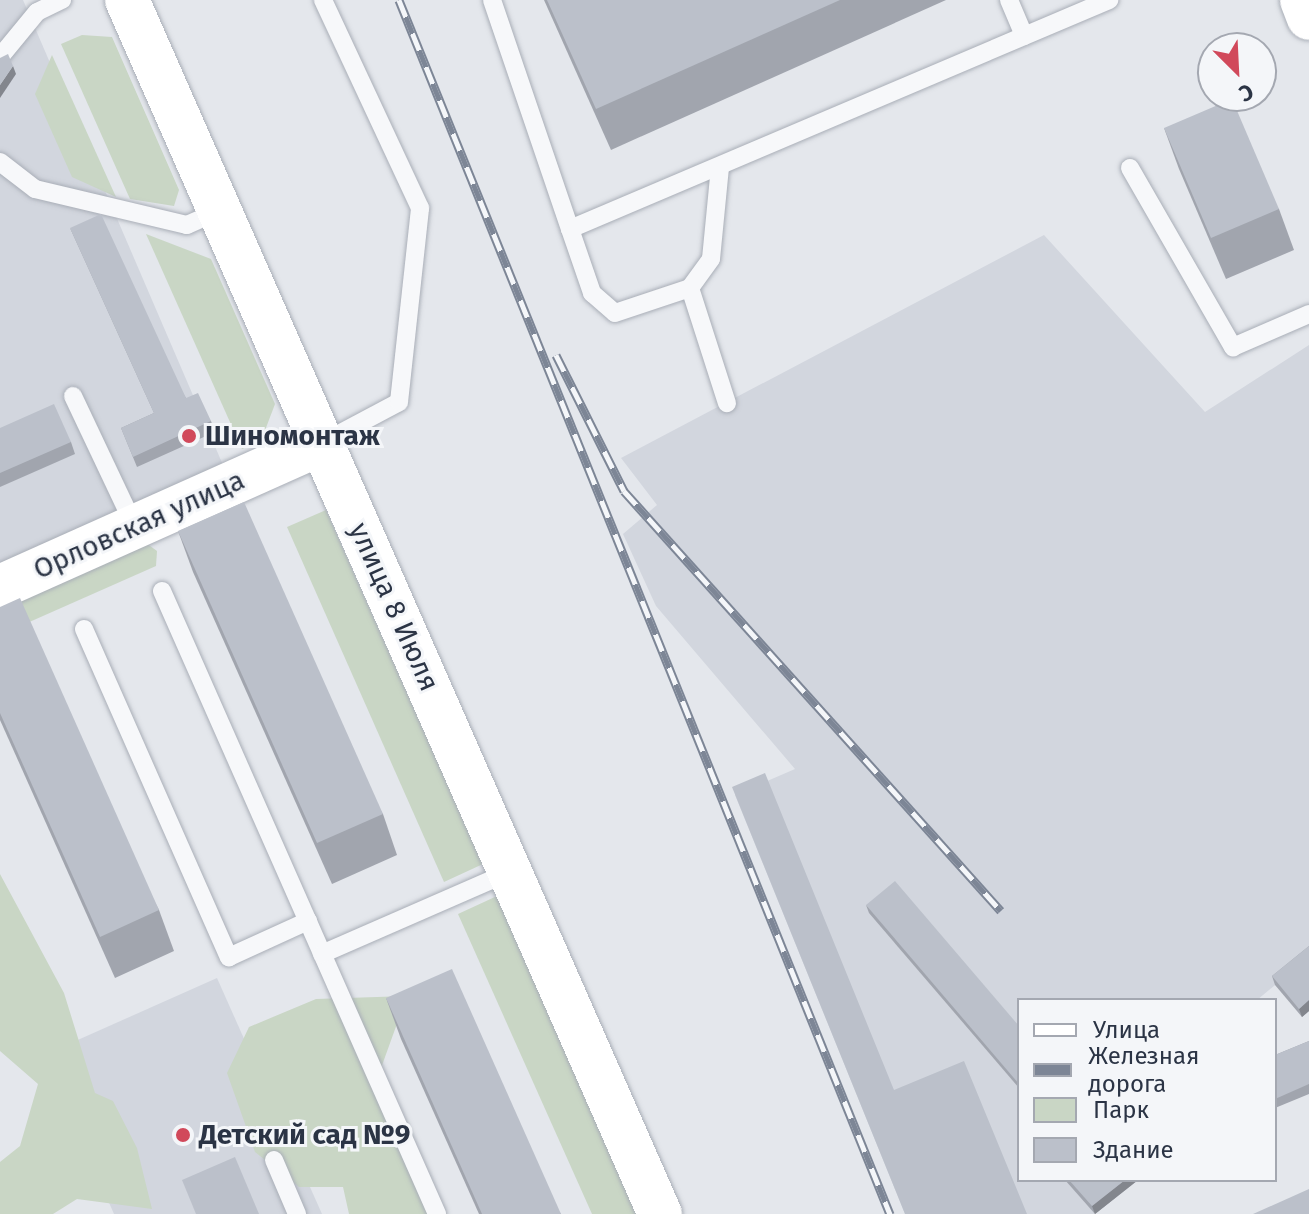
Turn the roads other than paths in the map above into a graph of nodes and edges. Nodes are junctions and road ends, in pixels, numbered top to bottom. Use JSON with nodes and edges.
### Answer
{"nodes":[{"id":1,"x":62,"y":0,"type":"edge"},
{"id":2,"x":127,"y":0,"type":"edge"},
{"id":3,"x":323,"y":0,"type":"edge"},
{"id":4,"x":492,"y":0,"type":"edge"},
{"id":5,"x":1009,"y":0,"type":"edge"},
{"id":6,"x":1109,"y":0,"type":"edge"},
{"id":7,"x":1302,"y":0,"type":"edge"},
{"id":8,"x":1309,"y":18,"type":"edge"},
{"id":9,"x":1024,"y":36,"type":"junction"},
{"id":10,"x":0,"y":57,"type":"edge"},
{"id":11,"x":0,"y":162,"type":"edge"},
{"id":12,"x":720,"y":167,"type":"junction"},
{"id":13,"x":1130,"y":168,"type":"dead end"},
{"id":14,"x":220,"y":210,"type":"junction"},
{"id":15,"x":570,"y":229,"type":"junction"},
{"id":16,"x":690,"y":288,"type":"junction"},
{"id":17,"x":1309,"y":314,"type":"edge"},
{"id":18,"x":73,"y":396,"type":"dead end"},
{"id":19,"x":727,"y":403,"type":"dead end"},
{"id":20,"x":322,"y":443,"type":"junction"},
{"id":21,"x":135,"y":527,"type":"junction"},
{"id":22,"x":0,"y":587,"type":"edge"},
{"id":23,"x":162,"y":591,"type":"dead end"},
{"id":24,"x":84,"y":629,"type":"dead end"},
{"id":25,"x":510,"y":872,"type":"junction"},
{"id":26,"x":308,"y":921,"type":"junction"},
{"id":27,"x":322,"y":954,"type":"junction"},
{"id":28,"x":274,"y":1160,"type":"dead end"},
{"id":29,"x":297,"y":1214,"type":"edge"},
{"id":30,"x":437,"y":1214,"type":"edge"},
{"id":31,"x":660,"y":1214,"type":"edge"}],
"edges":[{"from":1,"to":10,"type":"lane"},
{"from":2,"to":14,"type":"main road","name":"улица 8 Июля"},
{"from":3,"to":20,"type":"lane"},
{"from":4,"to":15,"type":"lane"},
{"from":5,"to":9,"type":"lane"},
{"from":6,"to":9,"type":"lane"},
{"from":7,"to":8,"type":"main road"},
{"from":9,"to":12,"type":"lane"},
{"from":11,"to":14,"type":"lane"},
{"from":12,"to":15,"type":"lane"},
{"from":12,"to":16,"type":"lane"},
{"from":13,"to":17,"type":"lane"},
{"from":14,"to":20,"type":"main road","name":"улица 8 Июля"},
{"from":15,"to":16,"type":"lane"},
{"from":16,"to":19,"type":"lane"},
{"from":18,"to":21,"type":"lane"},
{"from":20,"to":21,"type":"main road","name":"Орловская улица"},
{"from":20,"to":25,"type":"main road","name":"улица 8 Июля"},
{"from":21,"to":22,"type":"main road","name":"Орловская улица"},
{"from":23,"to":26,"type":"lane"},
{"from":24,"to":26,"type":"lane"},
{"from":25,"to":27,"type":"lane"},
{"from":25,"to":31,"type":"main road","name":"улица 8 Июля"},
{"from":26,"to":27,"type":"lane"},
{"from":27,"to":30,"type":"lane"},
{"from":28,"to":29,"type":"lane"}]}
